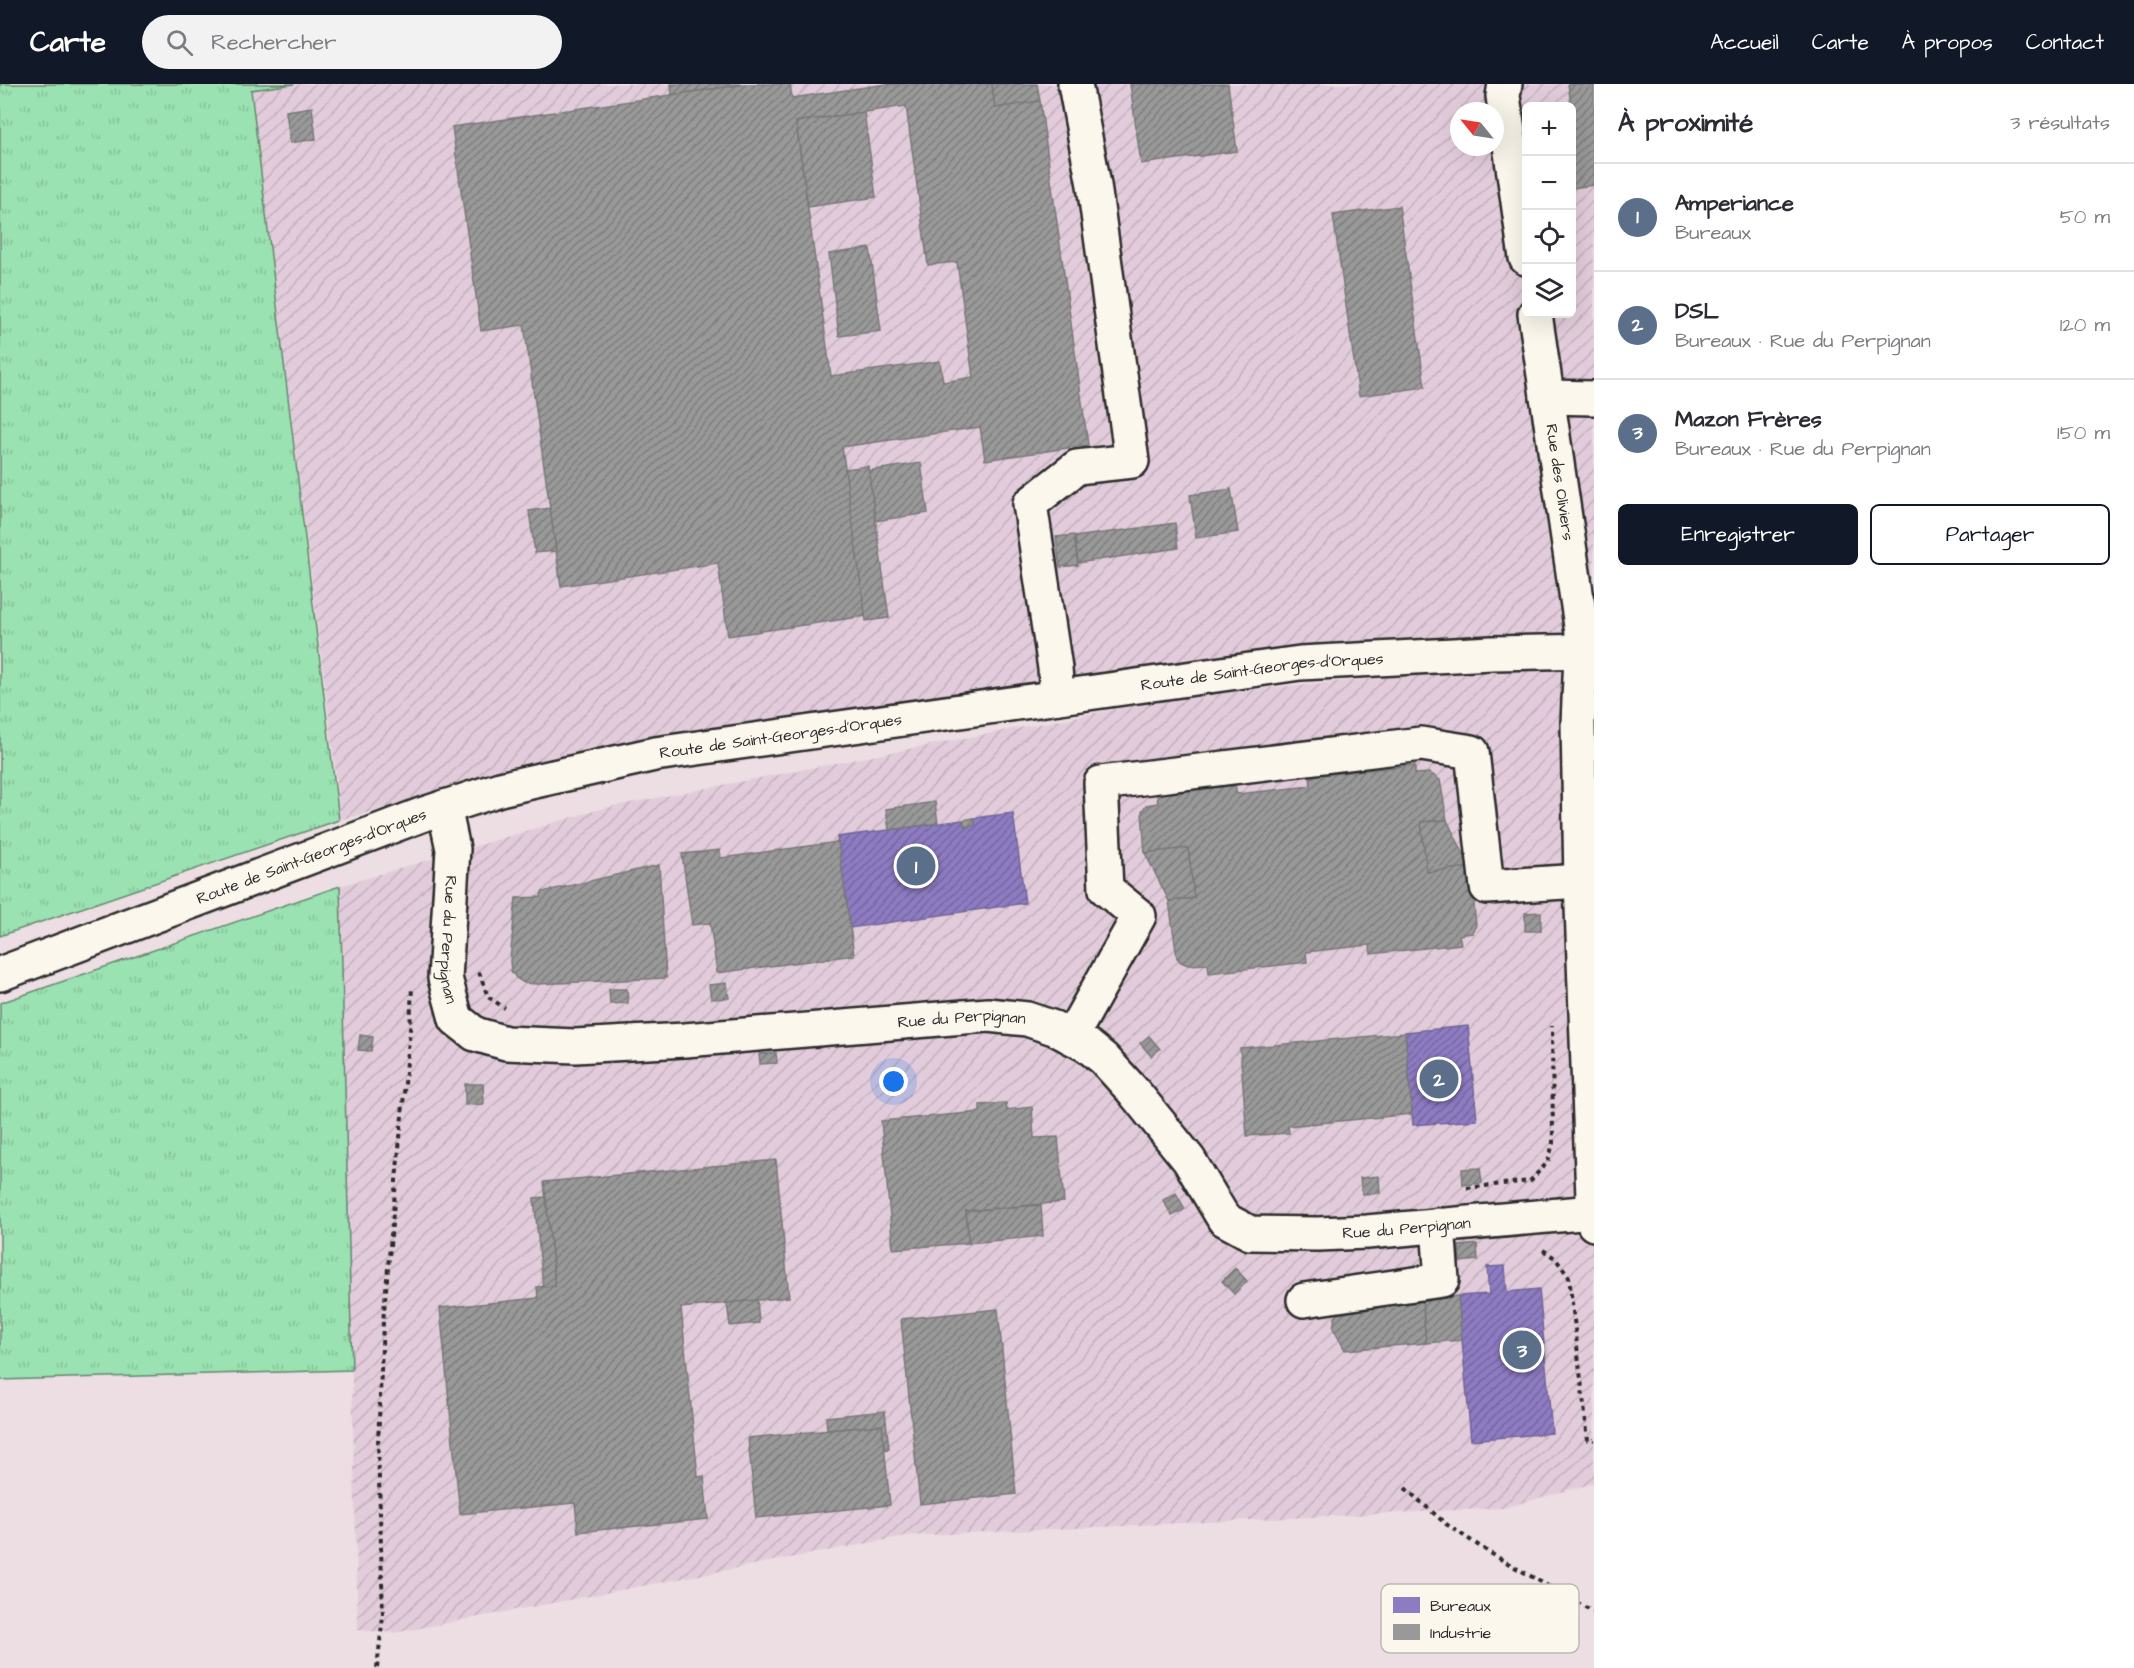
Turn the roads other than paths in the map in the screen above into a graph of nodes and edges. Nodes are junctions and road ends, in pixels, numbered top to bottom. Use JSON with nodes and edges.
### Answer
{"nodes":[{"id":1,"x":1076,"y":84,"type":"edge"},
{"id":2,"x":1505,"y":84,"type":"edge"},
{"id":3,"x":1522,"y":224,"type":"edge"},
{"id":4,"x":1535,"y":318,"type":"edge"},
{"id":5,"x":1547,"y":397,"type":"junction"},
{"id":6,"x":1594,"y":398,"type":"edge"},
{"id":7,"x":1587,"y":651,"type":"edge"},
{"id":8,"x":1057,"y":697,"type":"junction"},
{"id":9,"x":444,"y":807,"type":"junction"},
{"id":10,"x":1581,"y":881,"type":"junction"},
{"id":11,"x":0,"y":974,"type":"edge"},
{"id":12,"x":1071,"y":1037,"type":"junction"},
{"id":13,"x":1593,"y":1218,"type":"edge"},
{"id":14,"x":1438,"y":1225,"type":"junction"},
{"id":15,"x":1304,"y":1300,"type":"dead end"}],
"edges":[{"from":1,"to":8,"type":"street"},
{"from":2,"to":3,"type":"street"},
{"from":4,"to":5,"type":"street","name":"Rue des Oliviers"},
{"from":5,"to":6,"type":"street"},
{"from":5,"to":7,"type":"street","name":"Rue des Oliviers"},
{"from":7,"to":8,"type":"street","name":"Route de Saint-Georges-d'Orques"},
{"from":7,"to":10,"type":"street","name":"Rue du Perpignan"},
{"from":8,"to":9,"type":"street","name":"Route de Saint-Georges-d'Orques"},
{"from":9,"to":11,"type":"street","name":"Route de Saint-Georges-d'Orques"},
{"from":9,"to":12,"type":"street","name":"Rue du Perpignan"},
{"from":10,"to":12,"type":"street"},
{"from":10,"to":13,"type":"street","name":"Rue du Perpignan"},
{"from":12,"to":14,"type":"street","name":"Rue du Perpignan"},
{"from":13,"to":14,"type":"street","name":"Rue du Perpignan"},
{"from":14,"to":15,"type":"street"}]}
